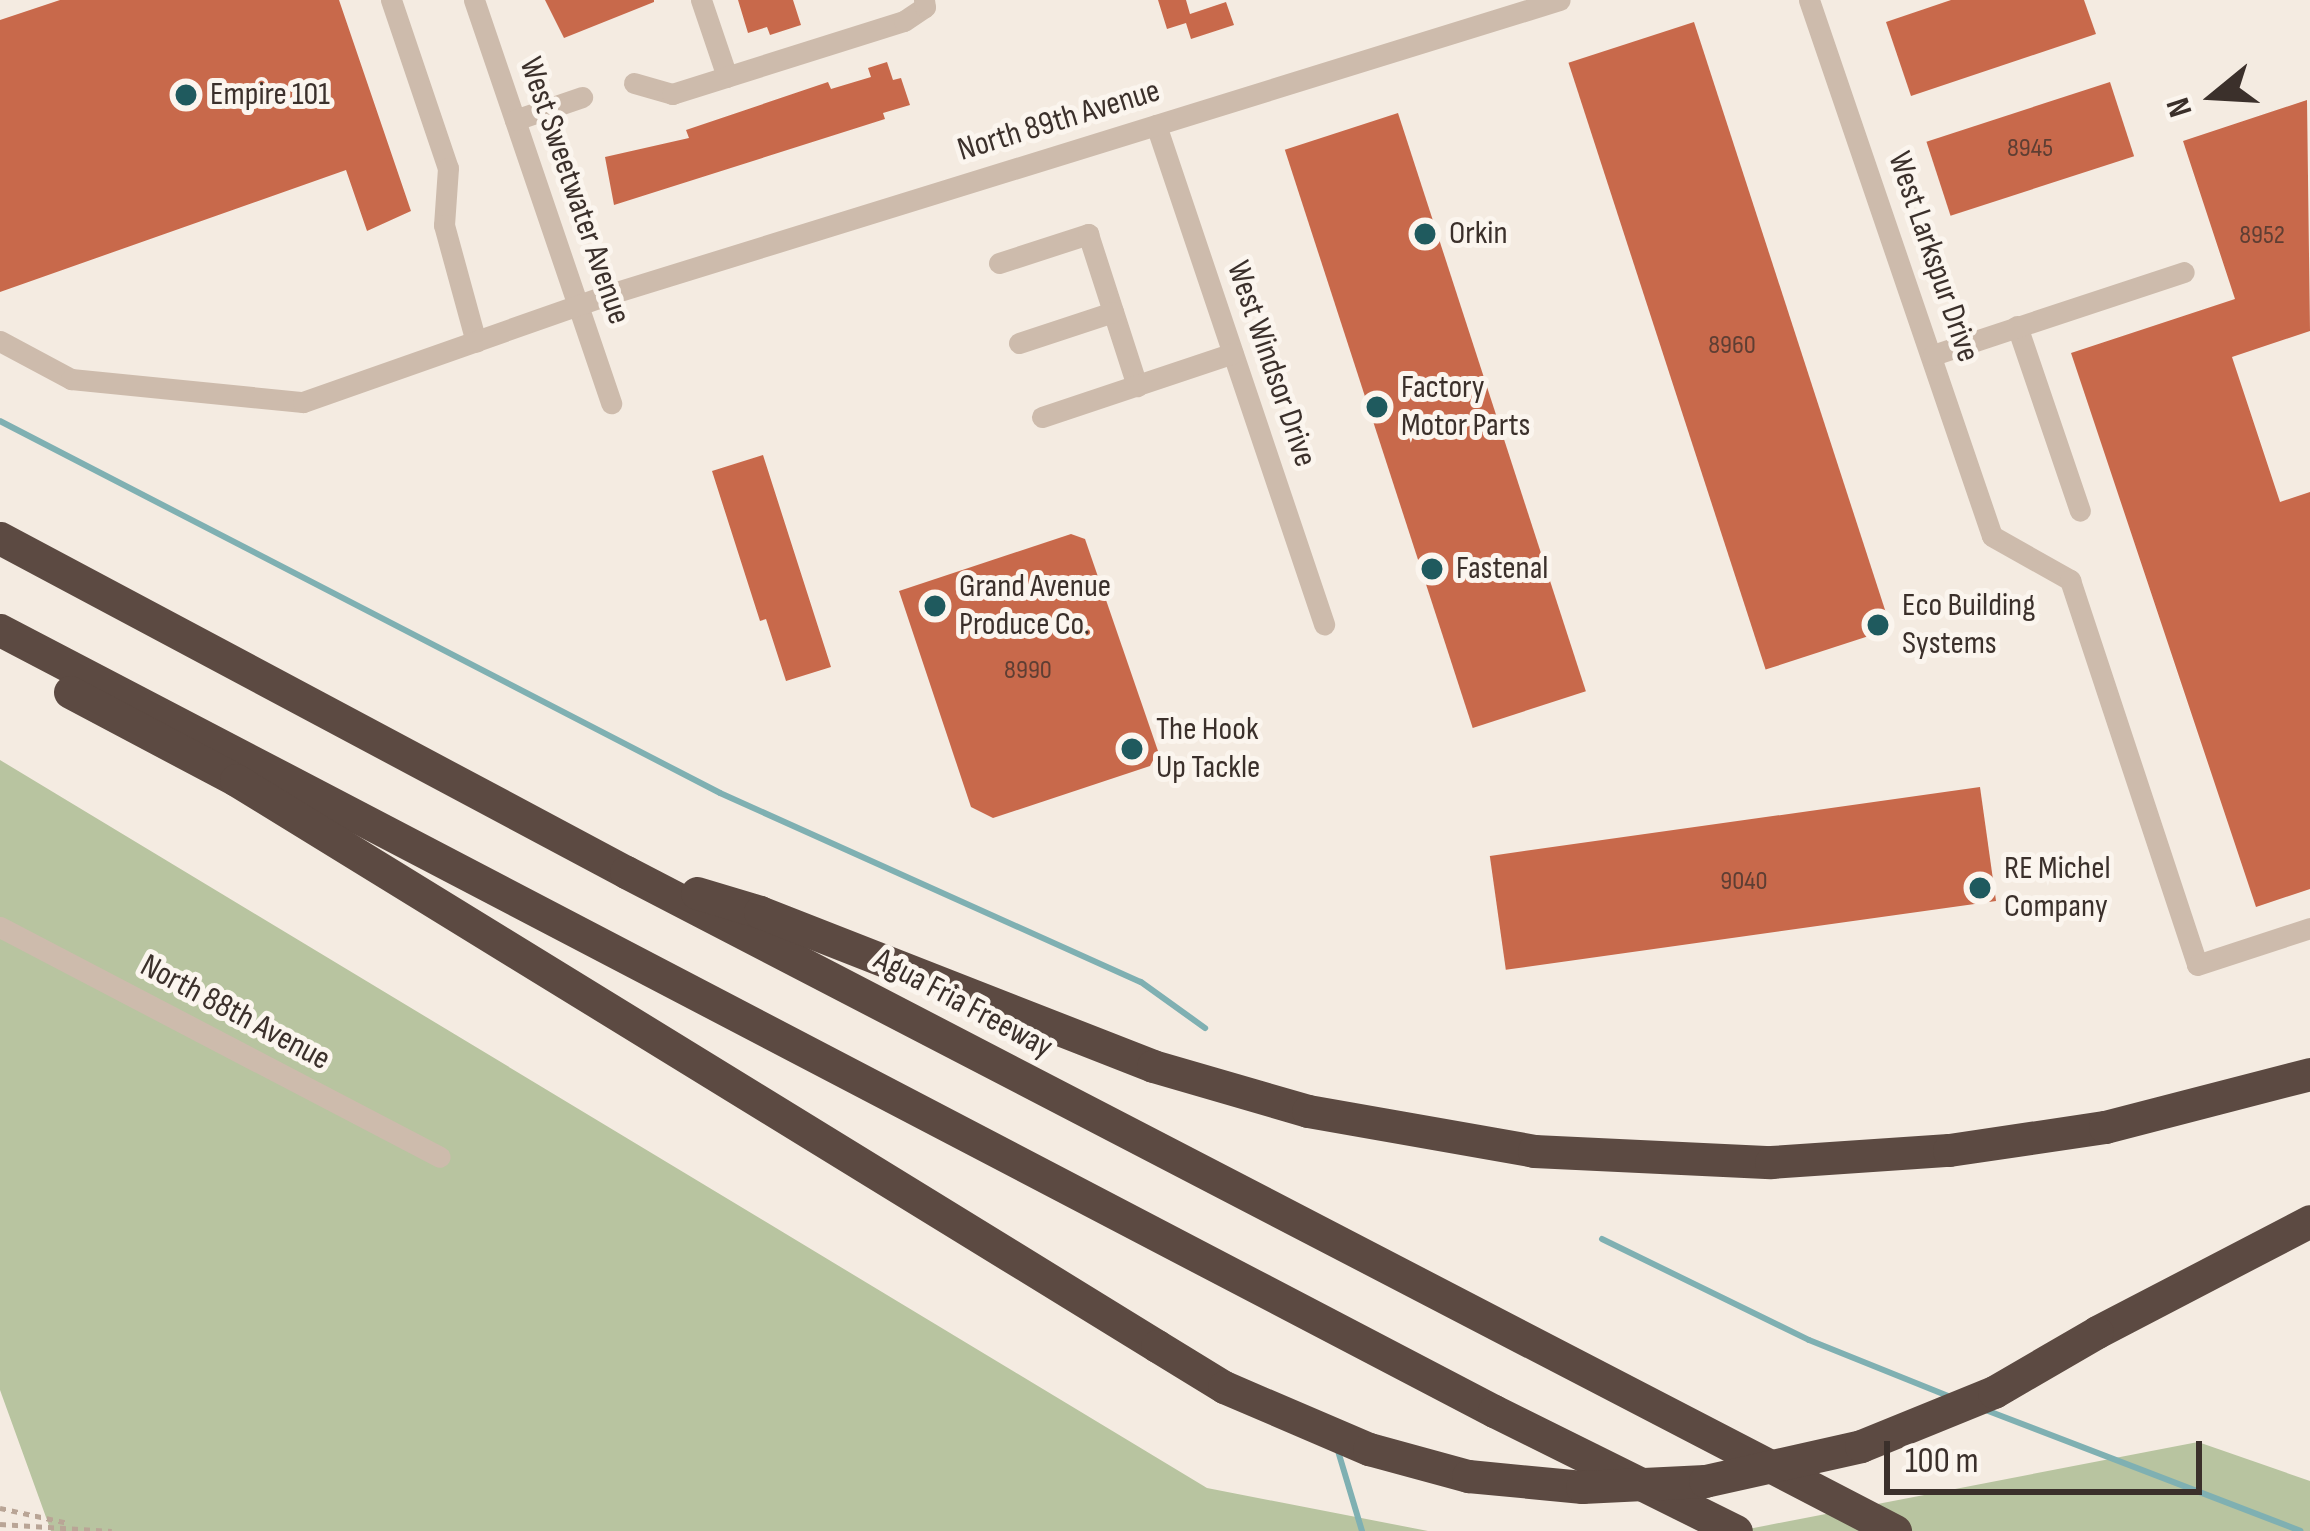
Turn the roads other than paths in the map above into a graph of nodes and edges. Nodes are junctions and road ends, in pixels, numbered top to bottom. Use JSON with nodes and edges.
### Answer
{"nodes":[{"id":1,"x":391,"y":0,"type":"edge"},
{"id":2,"x":474,"y":0,"type":"edge"},
{"id":3,"x":701,"y":0,"type":"edge"},
{"id":4,"x":1560,"y":0,"type":"edge"},
{"id":5,"x":1810,"y":0,"type":"edge"},
{"id":6,"x":925,"y":4,"type":"edge"},
{"id":7,"x":727,"y":77,"type":"junction"},
{"id":8,"x":634,"y":83,"type":"dead end"},
{"id":9,"x":582,"y":98,"type":"dead end"},
{"id":10,"x":515,"y":120,"type":"junction"},
{"id":11,"x":1156,"y":125,"type":"junction"},
{"id":12,"x":1000,"y":263,"type":"dead end"},
{"id":13,"x":2184,"y":272,"type":"dead end"},
{"id":14,"x":578,"y":305,"type":"junction"},
{"id":15,"x":1113,"y":311,"type":"junction"},
{"id":16,"x":2017,"y":326,"type":"junction"},
{"id":17,"x":0,"y":341,"type":"edge"},
{"id":18,"x":476,"y":342,"type":"junction"},
{"id":19,"x":1019,"y":343,"type":"dead end"},
{"id":20,"x":1233,"y":353,"type":"junction"},
{"id":21,"x":1933,"y":356,"type":"junction"},
{"id":22,"x":1137,"y":386,"type":"junction"},
{"id":23,"x":611,"y":403,"type":"dead end"},
{"id":24,"x":1042,"y":417,"type":"dead end"},
{"id":25,"x":2080,"y":511,"type":"dead end"},
{"id":26,"x":0,"y":538,"type":"edge"},
{"id":27,"x":1324,"y":624,"type":"dead end"},
{"id":28,"x":0,"y":630,"type":"edge"},
{"id":29,"x":0,"y":654,"type":"edge"},
{"id":30,"x":626,"y":872,"type":"junction"},
{"id":31,"x":0,"y":927,"type":"edge"},
{"id":32,"x":2310,"y":928,"type":"edge"},
{"id":33,"x":2310,"y":1074,"type":"edge"},
{"id":34,"x":440,"y":1157,"type":"dead end"},
{"id":35,"x":2310,"y":1221,"type":"edge"},
{"id":36,"x":1736,"y":1531,"type":"edge"},
{"id":37,"x":1895,"y":1531,"type":"edge"}],
"edges":[{"from":1,"to":18,"type":"street"},
{"from":2,"to":10,"type":"street","name":"West Sweetwater Avenue"},
{"from":3,"to":7,"type":"street"},
{"from":4,"to":11,"type":"street","name":"North 89th Avenue"},
{"from":5,"to":21,"type":"street","name":"West Larkspur Drive"},
{"from":6,"to":7,"type":"street"},
{"from":7,"to":8,"type":"street"},
{"from":9,"to":10,"type":"street"},
{"from":10,"to":14,"type":"street","name":"West Sweetwater Avenue"},
{"from":11,"to":14,"type":"street","name":"North 89th Avenue"},
{"from":11,"to":20,"type":"street","name":"West Windsor Drive"},
{"from":12,"to":15,"type":"street"},
{"from":13,"to":16,"type":"street"},
{"from":14,"to":18,"type":"street","name":"North 89th Avenue"},
{"from":14,"to":23,"type":"street","name":"West Sweetwater Avenue"},
{"from":15,"to":19,"type":"street"},
{"from":15,"to":22,"type":"street"},
{"from":16,"to":21,"type":"street"},
{"from":16,"to":25,"type":"street"},
{"from":17,"to":18,"type":"street","name":"North 89th Avenue"},
{"from":20,"to":22,"type":"street"},
{"from":20,"to":27,"type":"street","name":"West Windsor Drive"},
{"from":21,"to":32,"type":"street","name":"West Larkspur Drive"},
{"from":22,"to":24,"type":"street"},
{"from":26,"to":30,"type":"highway","name":"Agua Fria Freeway"},
{"from":28,"to":36,"type":"highway"},
{"from":29,"to":35,"type":"highway","bridge":true},
{"from":30,"to":33,"type":"highway"},
{"from":30,"to":37,"type":"highway","name":"Agua Fria Freeway"},
{"from":31,"to":34,"type":"street","name":"North 88th Avenue"}]}
